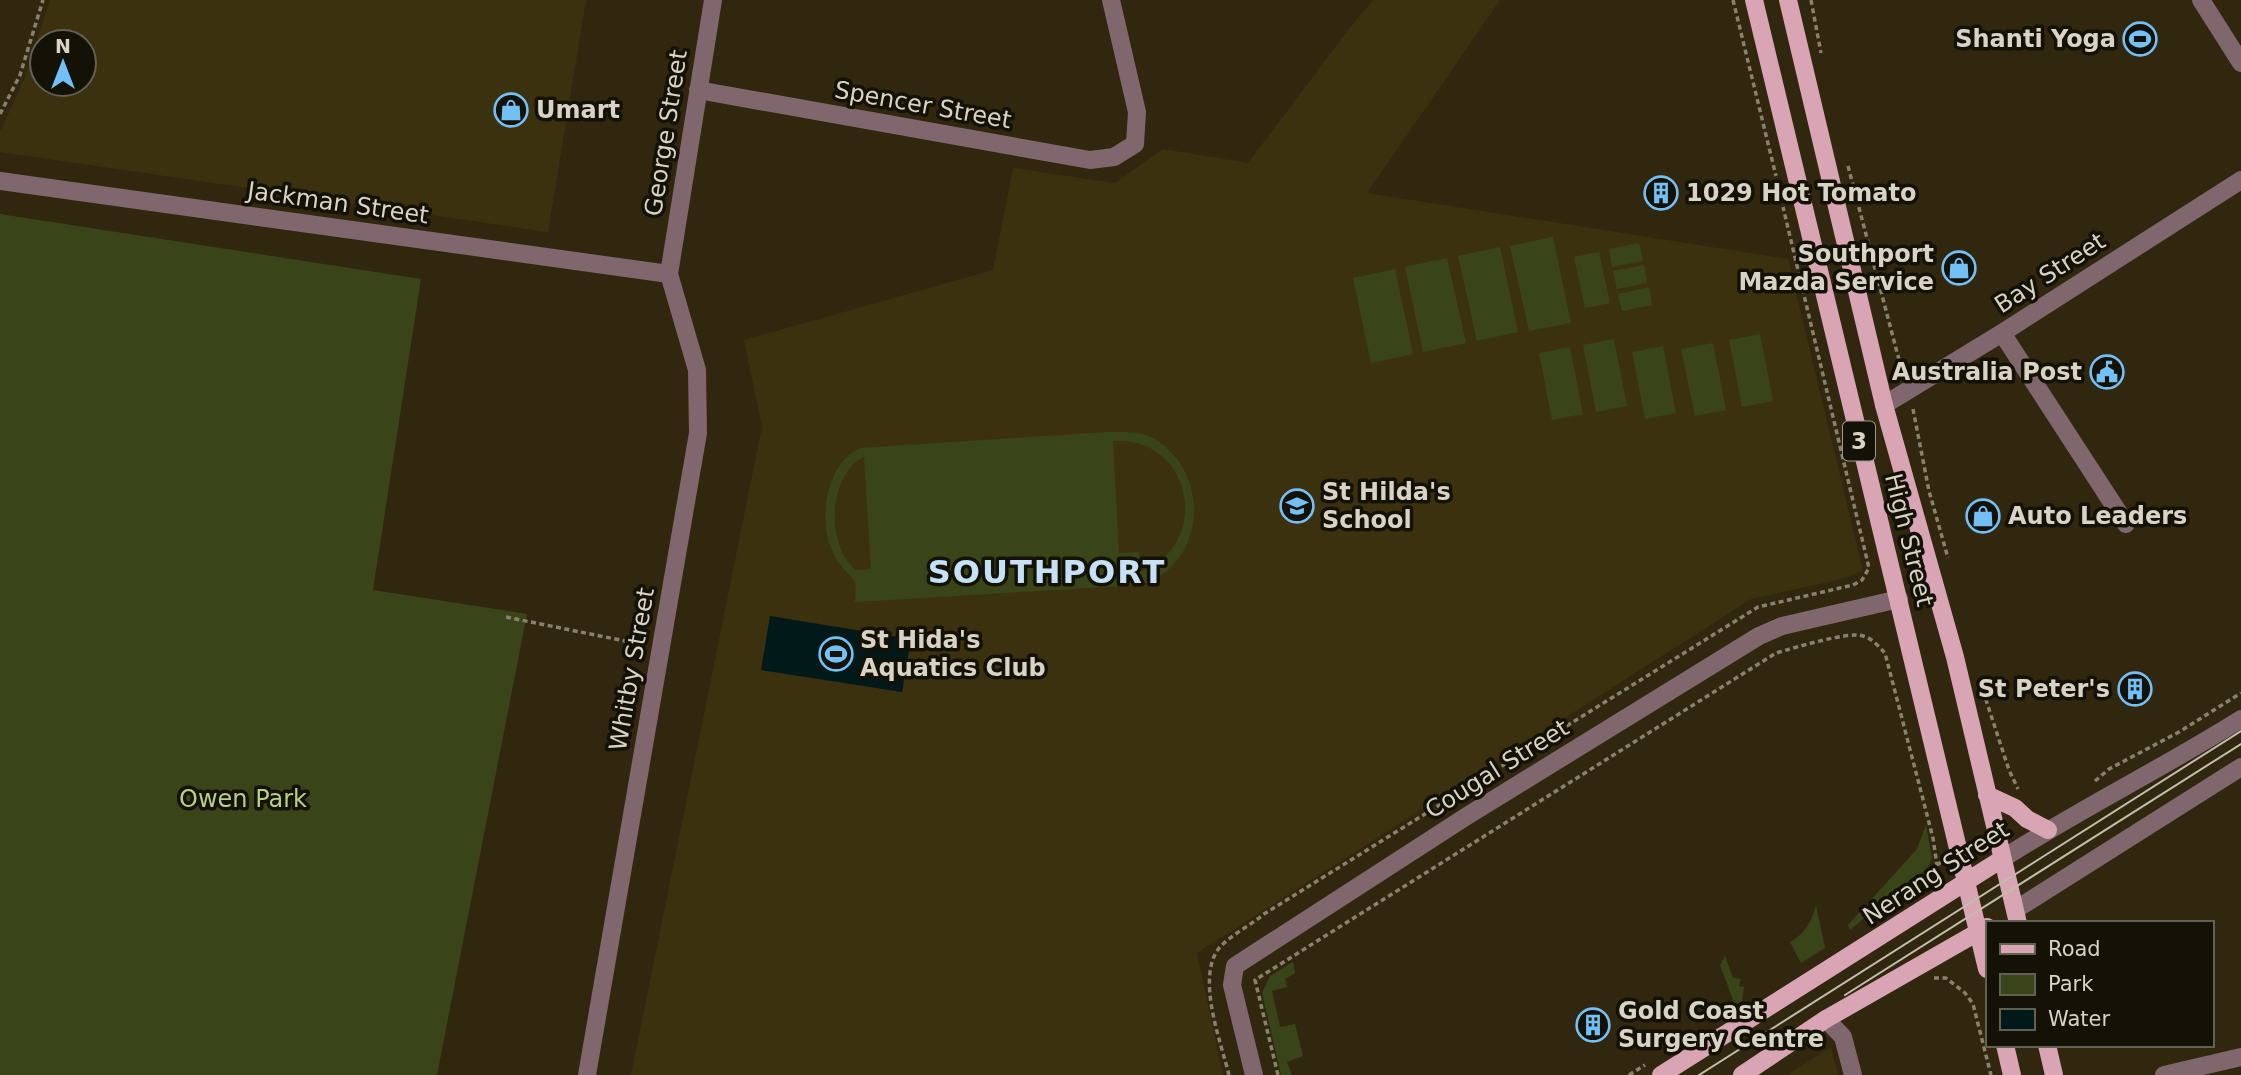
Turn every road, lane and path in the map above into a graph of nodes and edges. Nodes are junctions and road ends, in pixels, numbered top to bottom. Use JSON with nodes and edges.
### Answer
{"nodes":[{"id":1,"x":43,"y":0,"type":"edge"},
{"id":2,"x":713,"y":0,"type":"edge"},
{"id":3,"x":1111,"y":0,"type":"edge"},
{"id":4,"x":1733,"y":0,"type":"edge"},
{"id":5,"x":1754,"y":0,"type":"edge"},
{"id":6,"x":1788,"y":0,"type":"edge"},
{"id":7,"x":2201,"y":0,"type":"edge"},
{"id":8,"x":2241,"y":63,"type":"edge"},
{"id":9,"x":698,"y":90,"type":"junction"},
{"id":10,"x":0,"y":114,"type":"edge"},
{"id":11,"x":2241,"y":180,"type":"edge"},
{"id":12,"x":0,"y":181,"type":"edge"},
{"id":13,"x":1778,"y":184,"type":"dead end"},
{"id":14,"x":1781,"y":197,"type":"dead end"},
{"id":15,"x":669,"y":274,"type":"junction"},
{"id":16,"x":2002,"y":333,"type":"junction"},
{"id":17,"x":1884,"y":405,"type":"junction"},
{"id":18,"x":2126,"y":524,"type":"dead end"},
{"id":19,"x":1853,"y":585,"type":"dead end"},
{"id":20,"x":1899,"y":599,"type":"junction"},
{"id":21,"x":506,"y":617,"type":"dead end"},
{"id":22,"x":660,"y":648,"type":"junction"},
{"id":23,"x":2241,"y":719,"type":"edge"},
{"id":24,"x":2241,"y":767,"type":"edge"},
{"id":25,"x":1987,"y":795,"type":"junction"},
{"id":26,"x":2048,"y":830,"type":"junction"},
{"id":27,"x":2002,"y":859,"type":"junction"},
{"id":28,"x":1937,"y":866,"type":"dead end"},
{"id":29,"x":1967,"y":881,"type":"junction"},
{"id":30,"x":2016,"y":916,"type":"edge"},
{"id":31,"x":1986,"y":927,"type":"edge"},
{"id":32,"x":1954,"y":983,"type":"dead end"},
{"id":33,"x":1826,"y":1019,"type":"junction"},
{"id":34,"x":2006,"y":1047,"type":"edge"},
{"id":35,"x":2047,"y":1047,"type":"edge"},
{"id":36,"x":2241,"y":1057,"type":"edge"},
{"id":37,"x":2186,"y":1072,"type":"edge"},
{"id":38,"x":587,"y":1075,"type":"edge"},
{"id":39,"x":1254,"y":1075,"type":"edge"},
{"id":40,"x":1278,"y":1075,"type":"edge"},
{"id":41,"x":1661,"y":1075,"type":"edge"},
{"id":42,"x":1742,"y":1075,"type":"edge"},
{"id":43,"x":1853,"y":1075,"type":"edge"},
{"id":44,"x":1990,"y":1075,"type":"edge"},
{"id":45,"x":2012,"y":1075,"type":"edge"},
{"id":46,"x":2054,"y":1075,"type":"edge"},
{"id":47,"x":2164,"y":1075,"type":"edge"}],
"edges":[{"from":1,"to":10,"type":"path"},
{"from":2,"to":9,"type":"street","name":"George Street"},
{"from":3,"to":9,"type":"street","name":"Spencer Street"},
{"from":4,"to":13,"type":"path"},
{"from":5,"to":20,"type":"main road","name":"High Street","number":"3"},
{"from":6,"to":17,"type":"main road","name":"High Street","number":"3"},
{"from":7,"to":8,"type":"street"},
{"from":9,"to":15,"type":"street","name":"George Street"},
{"from":11,"to":16,"type":"street","name":"Bay Street"},
{"from":12,"to":15,"type":"street","name":"Jackman Street"},
{"from":14,"to":19,"type":"path"},
{"from":15,"to":22,"type":"street","name":"Whitby Street"},
{"from":16,"to":17,"type":"street","name":"Bay Street"},
{"from":16,"to":18,"type":"street"},
{"from":17,"to":25,"type":"main road","name":"High Street","number":"3"},
{"from":20,"to":29,"type":"main road","name":"High Street","number":"3"},
{"from":20,"to":39,"type":"street","name":"Cougal Street"},
{"from":21,"to":22,"type":"path"},
{"from":22,"to":38,"type":"street","name":"Whitby Street"},
{"from":23,"to":26,"type":"street","name":"Nerang Street"},
{"from":24,"to":30,"type":"street"},
{"from":25,"to":26,"type":"main road"},
{"from":25,"to":27,"type":"main road","name":"High Street","number":"3"},
{"from":26,"to":27,"type":"street","name":"Nerang Street"},
{"from":27,"to":29,"type":"main road","name":"Nerang Street"},
{"from":27,"to":30,"type":"main road","name":"High Street","number":"3"},
{"from":28,"to":40,"type":"path"},
{"from":29,"to":31,"type":"main road","name":"High Street","number":"3"},
{"from":29,"to":41,"type":"main road","name":"Nerang Street"},
{"from":31,"to":33,"type":"main road"},
{"from":32,"to":44,"type":"path"},
{"from":33,"to":42,"type":"main road"},
{"from":33,"to":43,"type":"street"},
{"from":34,"to":45,"type":"main road"},
{"from":35,"to":46,"type":"main road"},
{"from":36,"to":37,"type":"street"},
{"from":37,"to":47,"type":"street"}]}
